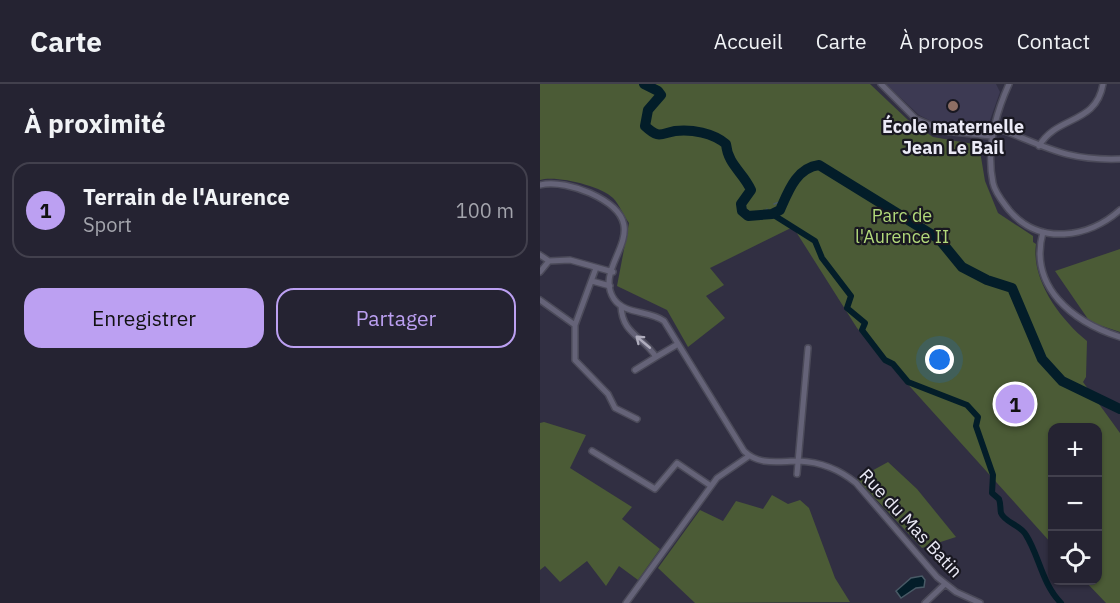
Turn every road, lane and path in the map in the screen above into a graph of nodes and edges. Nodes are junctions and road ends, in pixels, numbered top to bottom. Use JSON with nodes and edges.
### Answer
{"nodes":[{"id":1,"x":881,"y":84,"type":"edge"},
{"id":2,"x":1009,"y":84,"type":"edge"},
{"id":3,"x":1102,"y":84,"type":"edge"},
{"id":4,"x":994,"y":127,"type":"junction"},
{"id":5,"x":992,"y":136,"type":"junction"},
{"id":6,"x":1039,"y":146,"type":"junction"},
{"id":7,"x":1120,"y":159,"type":"edge"},
{"id":8,"x":540,"y":185,"type":"edge"},
{"id":9,"x":1120,"y":210,"type":"edge"},
{"id":10,"x":1043,"y":232,"type":"junction"},
{"id":11,"x":540,"y":255,"type":"edge"},
{"id":12,"x":549,"y":261,"type":"junction"},
{"id":13,"x":596,"y":268,"type":"junction"},
{"id":14,"x":540,"y":272,"type":"edge"},
{"id":15,"x":613,"y":272,"type":"junction"},
{"id":16,"x":592,"y":281,"type":"junction"},
{"id":17,"x":610,"y":286,"type":"junction"},
{"id":18,"x":540,"y":300,"type":"edge"},
{"id":19,"x":621,"y":306,"type":"junction"},
{"id":20,"x":575,"y":325,"type":"junction"},
{"id":21,"x":1120,"y":337,"type":"edge"},
{"id":22,"x":678,"y":344,"type":"junction"},
{"id":23,"x":808,"y":348,"type":"dead end"},
{"id":24,"x":656,"y":357,"type":"junction"},
{"id":25,"x":635,"y":370,"type":"dead end"},
{"id":26,"x":637,"y":419,"type":"dead end"},
{"id":27,"x":592,"y":451,"type":"dead end"},
{"id":28,"x":749,"y":456,"type":"junction"},
{"id":29,"x":797,"y":461,"type":"junction"},
{"id":30,"x":797,"y":474,"type":"dead end"},
{"id":31,"x":711,"y":486,"type":"junction"},
{"id":32,"x":945,"y":584,"type":"junction"},
{"id":33,"x":626,"y":603,"type":"edge"},
{"id":34,"x":925,"y":603,"type":"edge"},
{"id":35,"x":980,"y":603,"type":"edge"}],
"edges":[{"from":1,"to":5,"type":"street"},
{"from":2,"to":4,"type":"street"},
{"from":3,"to":6,"type":"street"},
{"from":4,"to":5,"type":"street"},
{"from":4,"to":6,"type":"street"},
{"from":5,"to":10,"type":"street"},
{"from":6,"to":7,"type":"street"},
{"from":8,"to":15,"type":"street"},
{"from":9,"to":10,"type":"street"},
{"from":10,"to":21,"type":"street"},
{"from":11,"to":12,"type":"street"},
{"from":12,"to":13,"type":"street"},
{"from":12,"to":14,"type":"street"},
{"from":13,"to":15,"type":"street"},
{"from":13,"to":16,"type":"street"},
{"from":15,"to":17,"type":"street"},
{"from":16,"to":17,"type":"street"},
{"from":16,"to":20,"type":"street"},
{"from":17,"to":19,"type":"street"},
{"from":18,"to":20,"type":"street"},
{"from":19,"to":22,"type":"street"},
{"from":24,"to":19,"type":"street","one_way":true},
{"from":20,"to":26,"type":"street"},
{"from":22,"to":24,"type":"street"},
{"from":22,"to":28,"type":"street"},
{"from":23,"to":29,"type":"street"},
{"from":24,"to":25,"type":"street"},
{"from":27,"to":31,"type":"street"},
{"from":28,"to":29,"type":"street","name":"Rue du Mas Batin"},
{"from":28,"to":31,"type":"street"},
{"from":29,"to":30,"type":"street"},
{"from":29,"to":32,"type":"street","name":"Rue du Mas Batin"},
{"from":31,"to":33,"type":"street"},
{"from":32,"to":34,"type":"street"},
{"from":32,"to":35,"type":"street","name":"Rue du Mas Batin"}]}
